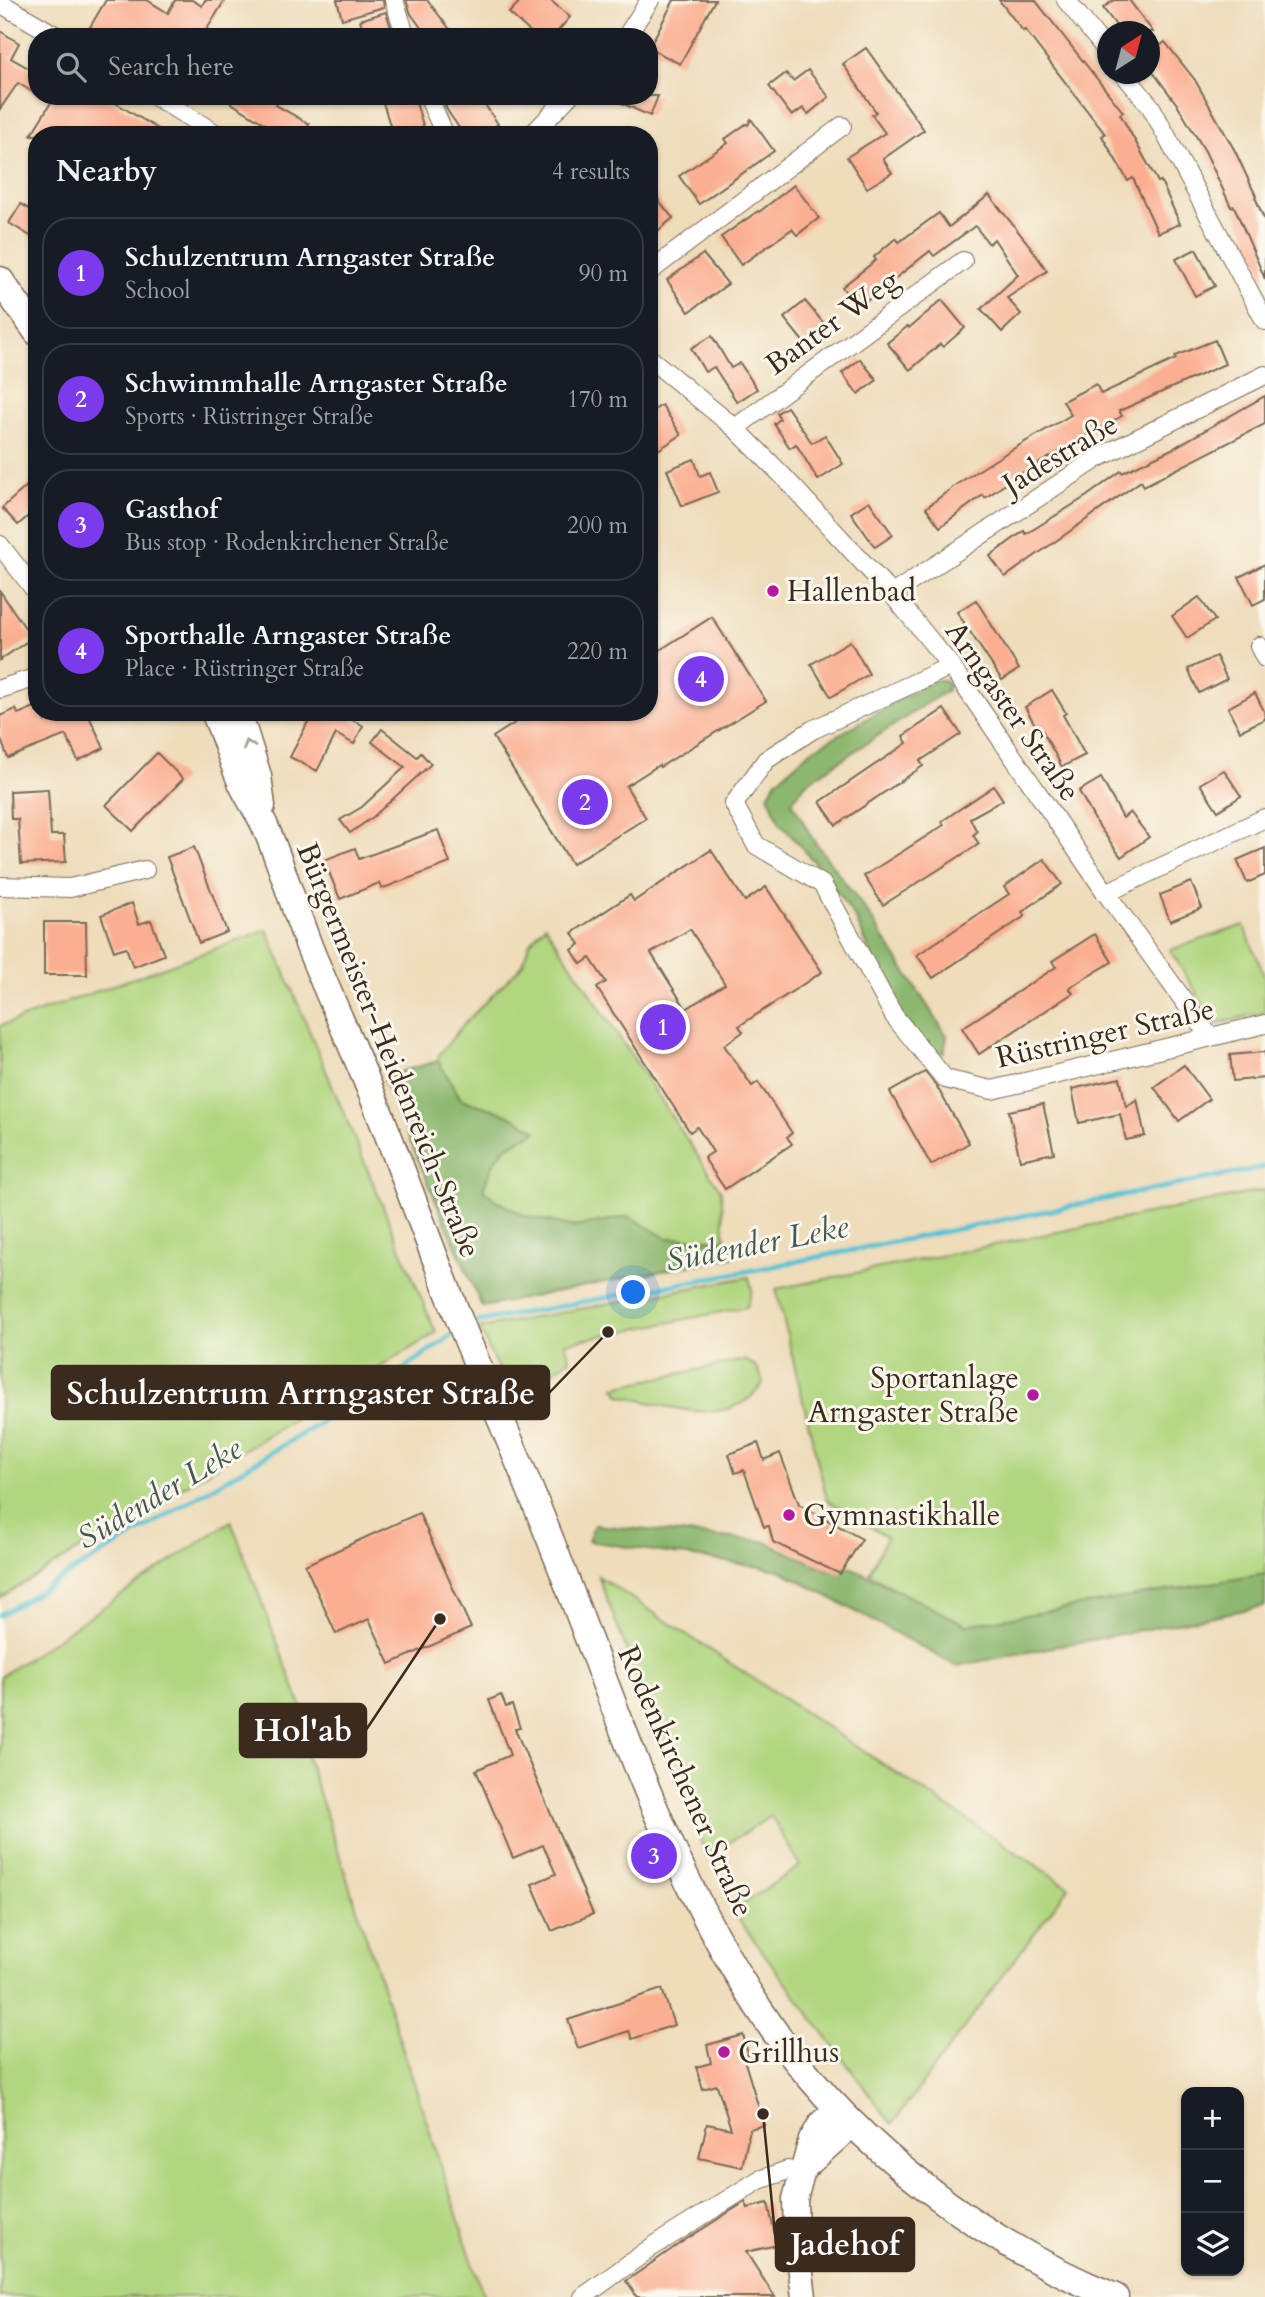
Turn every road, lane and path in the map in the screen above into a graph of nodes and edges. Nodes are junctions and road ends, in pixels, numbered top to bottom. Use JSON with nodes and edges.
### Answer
{"nodes":[{"id":1,"x":394,"y":0,"type":"edge"},
{"id":2,"x":650,"y":0,"type":"edge"},
{"id":3,"x":1066,"y":0,"type":"edge"},
{"id":4,"x":0,"y":3,"type":"edge"},
{"id":5,"x":43,"y":28,"type":"edge"},
{"id":6,"x":404,"y":28,"type":"edge"},
{"id":7,"x":632,"y":28,"type":"edge"},
{"id":8,"x":1097,"y":38,"type":"edge"},
{"id":9,"x":1132,"y":84,"type":"edge"},
{"id":10,"x":170,"y":105,"type":"edge"},
{"id":11,"x":432,"y":105,"type":"edge"},
{"id":12,"x":561,"y":105,"type":"edge"},
{"id":13,"x":204,"y":126,"type":"edge"},
{"id":14,"x":441,"y":126,"type":"edge"},
{"id":15,"x":541,"y":126,"type":"edge"},
{"id":16,"x":842,"y":126,"type":"dead end"},
{"id":17,"x":963,"y":261,"type":"dead end"},
{"id":18,"x":658,"y":265,"type":"edge"},
{"id":19,"x":0,"y":280,"type":"edge"},
{"id":20,"x":28,"y":319,"type":"edge"},
{"id":21,"x":1265,"y":321,"type":"edge"},
{"id":22,"x":658,"y":365,"type":"edge"},
{"id":23,"x":1265,"y":375,"type":"edge"},
{"id":24,"x":735,"y":428,"type":"junction"},
{"id":25,"x":0,"y":545,"type":"edge"},
{"id":26,"x":28,"y":581,"type":"edge"},
{"id":27,"x":892,"y":594,"type":"junction"},
{"id":28,"x":951,"y":666,"type":"junction"},
{"id":29,"x":28,"y":680,"type":"edge"},
{"id":30,"x":0,"y":689,"type":"edge"},
{"id":31,"x":218,"y":721,"type":"edge"},
{"id":32,"x":241,"y":721,"type":"edge"},
{"id":33,"x":1265,"y":818,"type":"edge"},
{"id":34,"x":264,"y":825,"type":"junction"},
{"id":35,"x":145,"y":870,"type":"dead end"},
{"id":36,"x":0,"y":886,"type":"edge"},
{"id":37,"x":1105,"y":893,"type":"junction"},
{"id":38,"x":1265,"y":1024,"type":"edge"},
{"id":39,"x":1210,"y":1037,"type":"junction"},
{"id":40,"x":451,"y":1298,"type":"joint"},
{"id":41,"x":845,"y":2116,"type":"junction"},
{"id":42,"x":802,"y":2171,"type":"junction"},
{"id":43,"x":583,"y":2297,"type":"edge"},
{"id":44,"x":804,"y":2297,"type":"edge"},
{"id":45,"x":1115,"y":2297,"type":"edge"}],
"edges":[{"from":1,"to":6,"type":"street"},
{"from":2,"to":7,"type":"street"},
{"from":3,"to":8,"type":"street"},
{"from":4,"to":5,"type":"street"},
{"from":9,"to":21,"type":"street"},
{"from":10,"to":13,"type":"street"},
{"from":11,"to":14,"type":"street"},
{"from":12,"to":15,"type":"street"},
{"from":16,"to":18,"type":"street"},
{"from":17,"to":24,"type":"street","name":"Banter Weg"},
{"from":19,"to":20,"type":"main road"},
{"from":22,"to":24,"type":"street","name":"Arngaster Straße"},
{"from":23,"to":27,"type":"street","name":"Jadestraße"},
{"from":24,"to":27,"type":"street","name":"Arngaster Straße"},
{"from":25,"to":26,"type":"street"},
{"from":27,"to":28,"type":"street","name":"Arngaster Straße"},
{"from":28,"to":37,"type":"street","name":"Arngaster Straße"},
{"from":28,"to":39,"type":"street","name":"Rüstringer Straße"},
{"from":29,"to":30,"type":"street"},
{"from":31,"to":34,"type":"main road","name":"Bürgermeister-Heidenreich-Straße"},
{"from":34,"to":32,"type":"main road","name":"Bürgermeister-Heidenreich-Straße","one_way":true},
{"from":33,"to":37,"type":"street"},
{"from":34,"to":40,"type":"main road","name":"Bürgermeister-Heidenreich-Straße"},
{"from":35,"to":36,"type":"street"},
{"from":37,"to":39,"type":"street","name":"Arngaster Straße"},
{"from":38,"to":39,"type":"street","name":"Rüstringer Straße"},
{"from":40,"to":41,"type":"main road","name":"Rodenkirchener Straße"},
{"from":41,"to":42,"type":"street"},
{"from":41,"to":45,"type":"main road","name":"Rodenkirchener Straße"},
{"from":42,"to":43,"type":"street"},
{"from":42,"to":44,"type":"street"}]}
